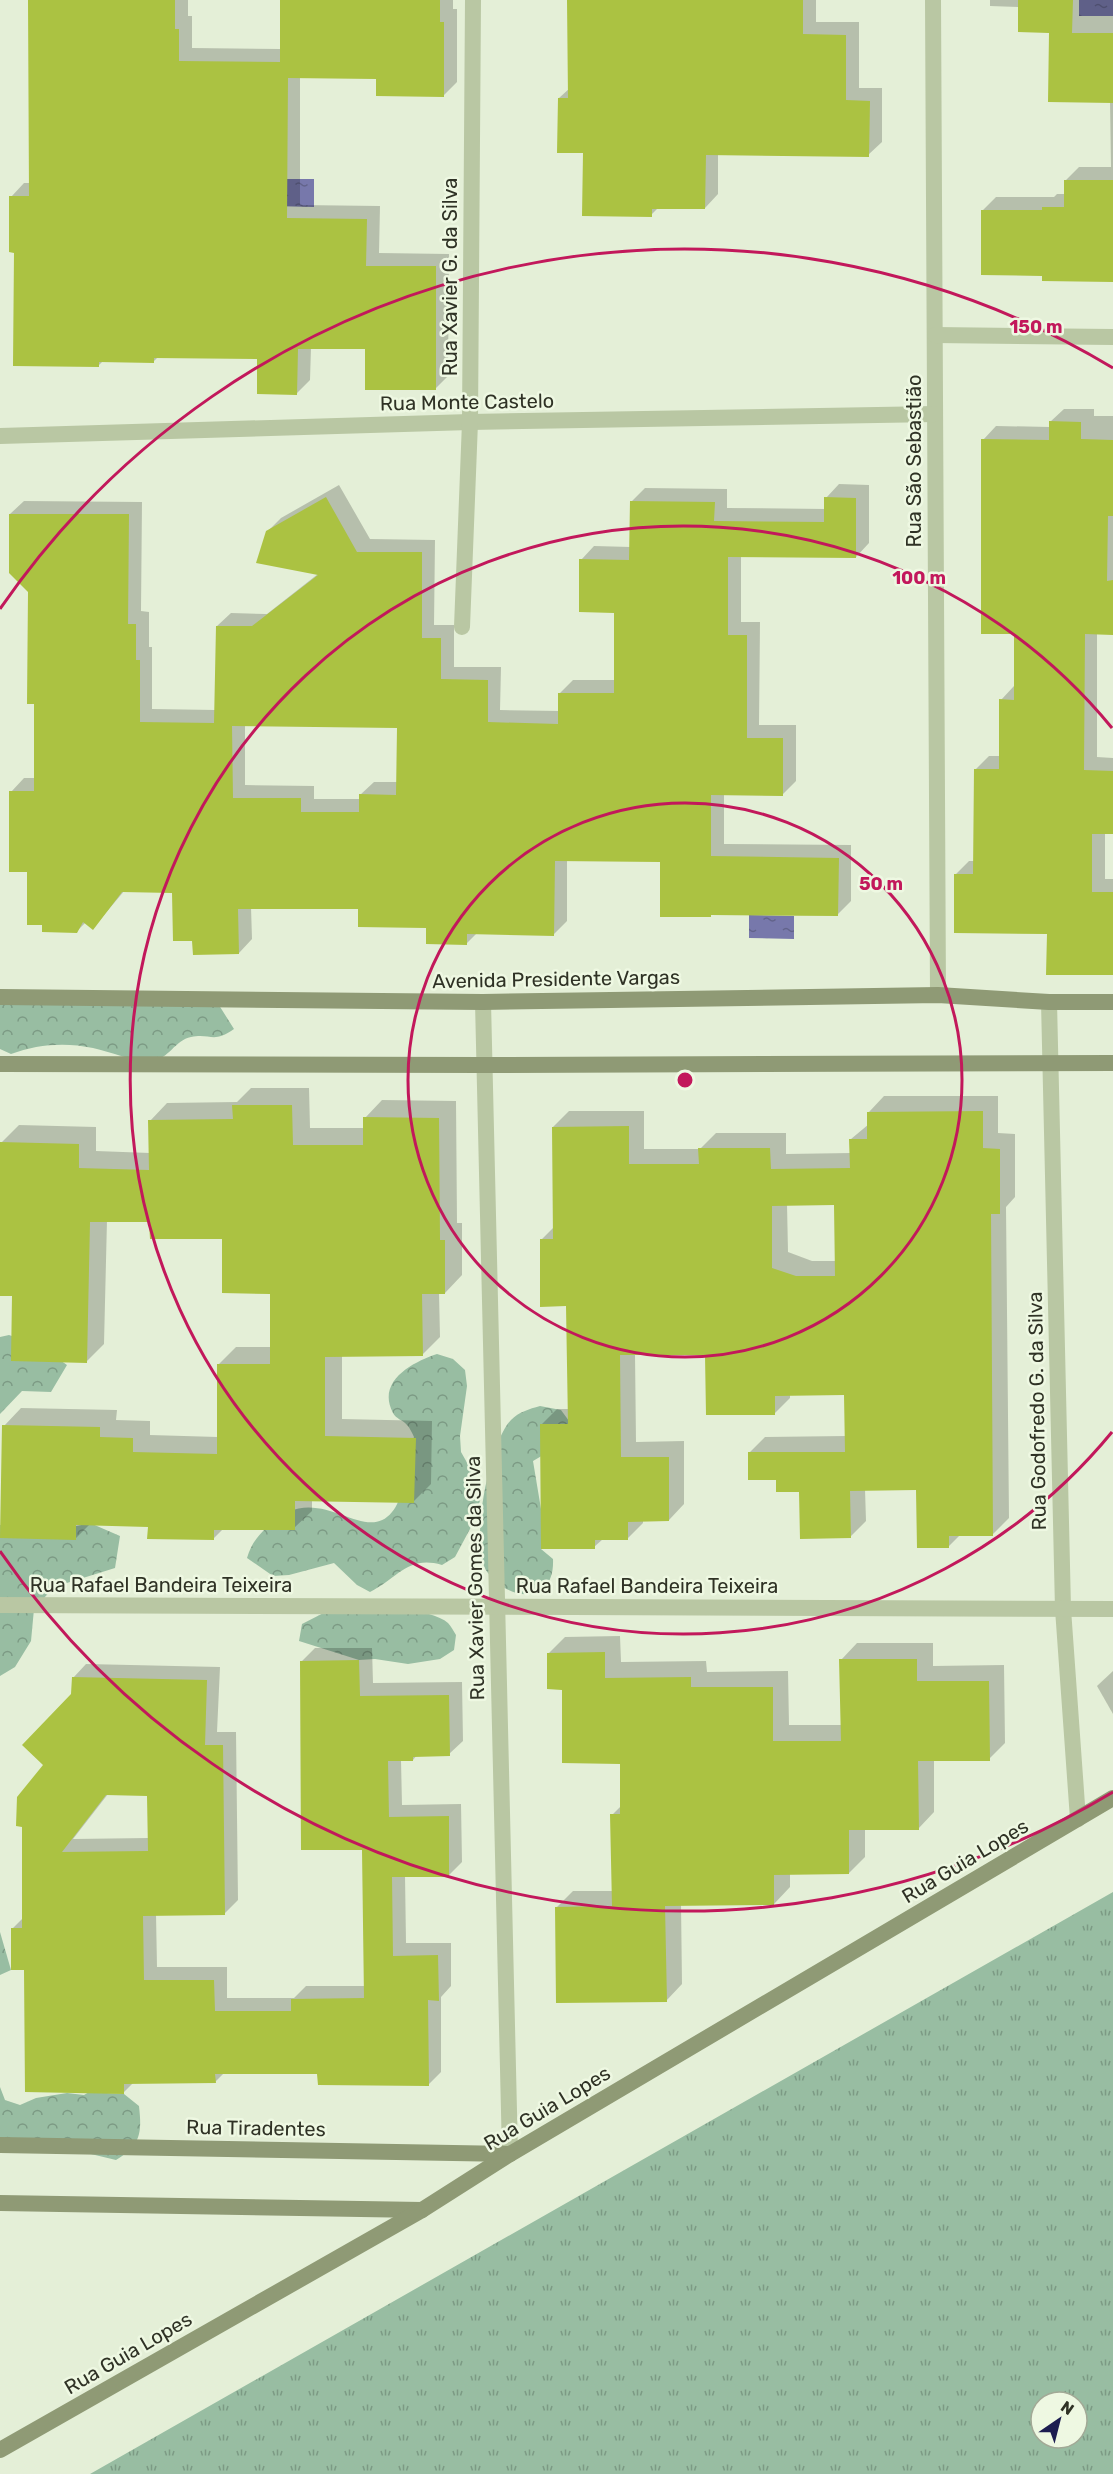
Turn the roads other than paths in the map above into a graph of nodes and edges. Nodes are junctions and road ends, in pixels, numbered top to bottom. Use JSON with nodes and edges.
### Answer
{"nodes":[{"id":1,"x":473,"y":0,"type":"edge"},
{"id":2,"x":933,"y":0,"type":"edge"},
{"id":3,"x":935,"y":336,"type":"junction"},
{"id":4,"x":1113,"y":337,"type":"edge"},
{"id":5,"x":935,"y":414,"type":"junction"},
{"id":6,"x":470,"y":422,"type":"junction"},
{"id":7,"x":0,"y":436,"type":"edge"},
{"id":8,"x":462,"y":627,"type":"dead end"},
{"id":9,"x":938,"y":995,"type":"junction"},
{"id":10,"x":0,"y":997,"type":"edge"},
{"id":11,"x":483,"y":1002,"type":"junction"},
{"id":12,"x":1049,"y":1002,"type":"junction"},
{"id":13,"x":1113,"y":1002,"type":"edge"},
{"id":14,"x":1049,"y":1063,"type":"junction"},
{"id":15,"x":1113,"y":1063,"type":"edge"},
{"id":16,"x":0,"y":1064,"type":"edge"},
{"id":17,"x":483,"y":1065,"type":"junction"},
{"id":18,"x":0,"y":1605,"type":"edge"},
{"id":19,"x":497,"y":1607,"type":"junction"},
{"id":20,"x":1062,"y":1609,"type":"junction"},
{"id":21,"x":1113,"y":1609,"type":"edge"},
{"id":22,"x":1113,"y":1798,"type":"edge"},
{"id":23,"x":1078,"y":1819,"type":"junction"},
{"id":24,"x":0,"y":2145,"type":"edge"},
{"id":25,"x":510,"y":2154,"type":"junction"},
{"id":26,"x":0,"y":2203,"type":"edge"},
{"id":27,"x":422,"y":2210,"type":"junction"},
{"id":28,"x":0,"y":2450,"type":"edge"}],
"edges":[{"from":1,"to":6,"type":"street","name":"Rua Xavier G. da Silva"},
{"from":2,"to":3,"type":"street","name":"Rua São Sebastião"},
{"from":3,"to":4,"type":"street"},
{"from":3,"to":5,"type":"street","name":"Rua São Sebastião"},
{"from":5,"to":6,"type":"street","name":"Rua Monte Castelo"},
{"from":5,"to":9,"type":"street","name":"Rua São Sebastião"},
{"from":6,"to":7,"type":"street","name":"Rua Monte Castelo"},
{"from":6,"to":8,"type":"street","name":"Rua Xavier G. da Silva"},
{"from":9,"to":11,"type":"main road","name":"Avenida Presidente Vargas"},
{"from":9,"to":12,"type":"main road","name":"Avenida Presidente Vargas"},
{"from":10,"to":11,"type":"main road","name":"Avenida Presidente Vargas"},
{"from":11,"to":17,"type":"street","name":"Rua Xavier Gomes da Silva"},
{"from":12,"to":13,"type":"main road","name":"Avenida Presidente Vargas"},
{"from":12,"to":14,"type":"street","name":"Rua Godofredo G. da Silva"},
{"from":14,"to":15,"type":"main road"},
{"from":14,"to":17,"type":"main road"},
{"from":14,"to":20,"type":"street","name":"Rua Godofredo G. da Silva"},
{"from":16,"to":17,"type":"main road"},
{"from":17,"to":19,"type":"street","name":"Rua Xavier Gomes da Silva"},
{"from":18,"to":19,"type":"street","name":"Rua Rafael Bandeira Teixeira"},
{"from":19,"to":20,"type":"street","name":"Rua Rafael Bandeira Teixeira"},
{"from":19,"to":25,"type":"street","name":"Rua Xavier Gomes da Silva"},
{"from":20,"to":21,"type":"street","name":"Rua Rafael Bandeira Teixeira"},
{"from":20,"to":23,"type":"street","name":"Rua Godofredo G. da Silva"},
{"from":22,"to":23,"type":"main road","name":"Rua Guia Lopes"},
{"from":23,"to":25,"type":"main road","name":"Rua Guia Lopes"},
{"from":24,"to":25,"type":"main road","name":"Rua Tiradentes"},
{"from":25,"to":27,"type":"main road","name":"Rua Guia Lopes"},
{"from":26,"to":27,"type":"main road"},
{"from":27,"to":28,"type":"main road","name":"Rua Guia Lopes"}]}
